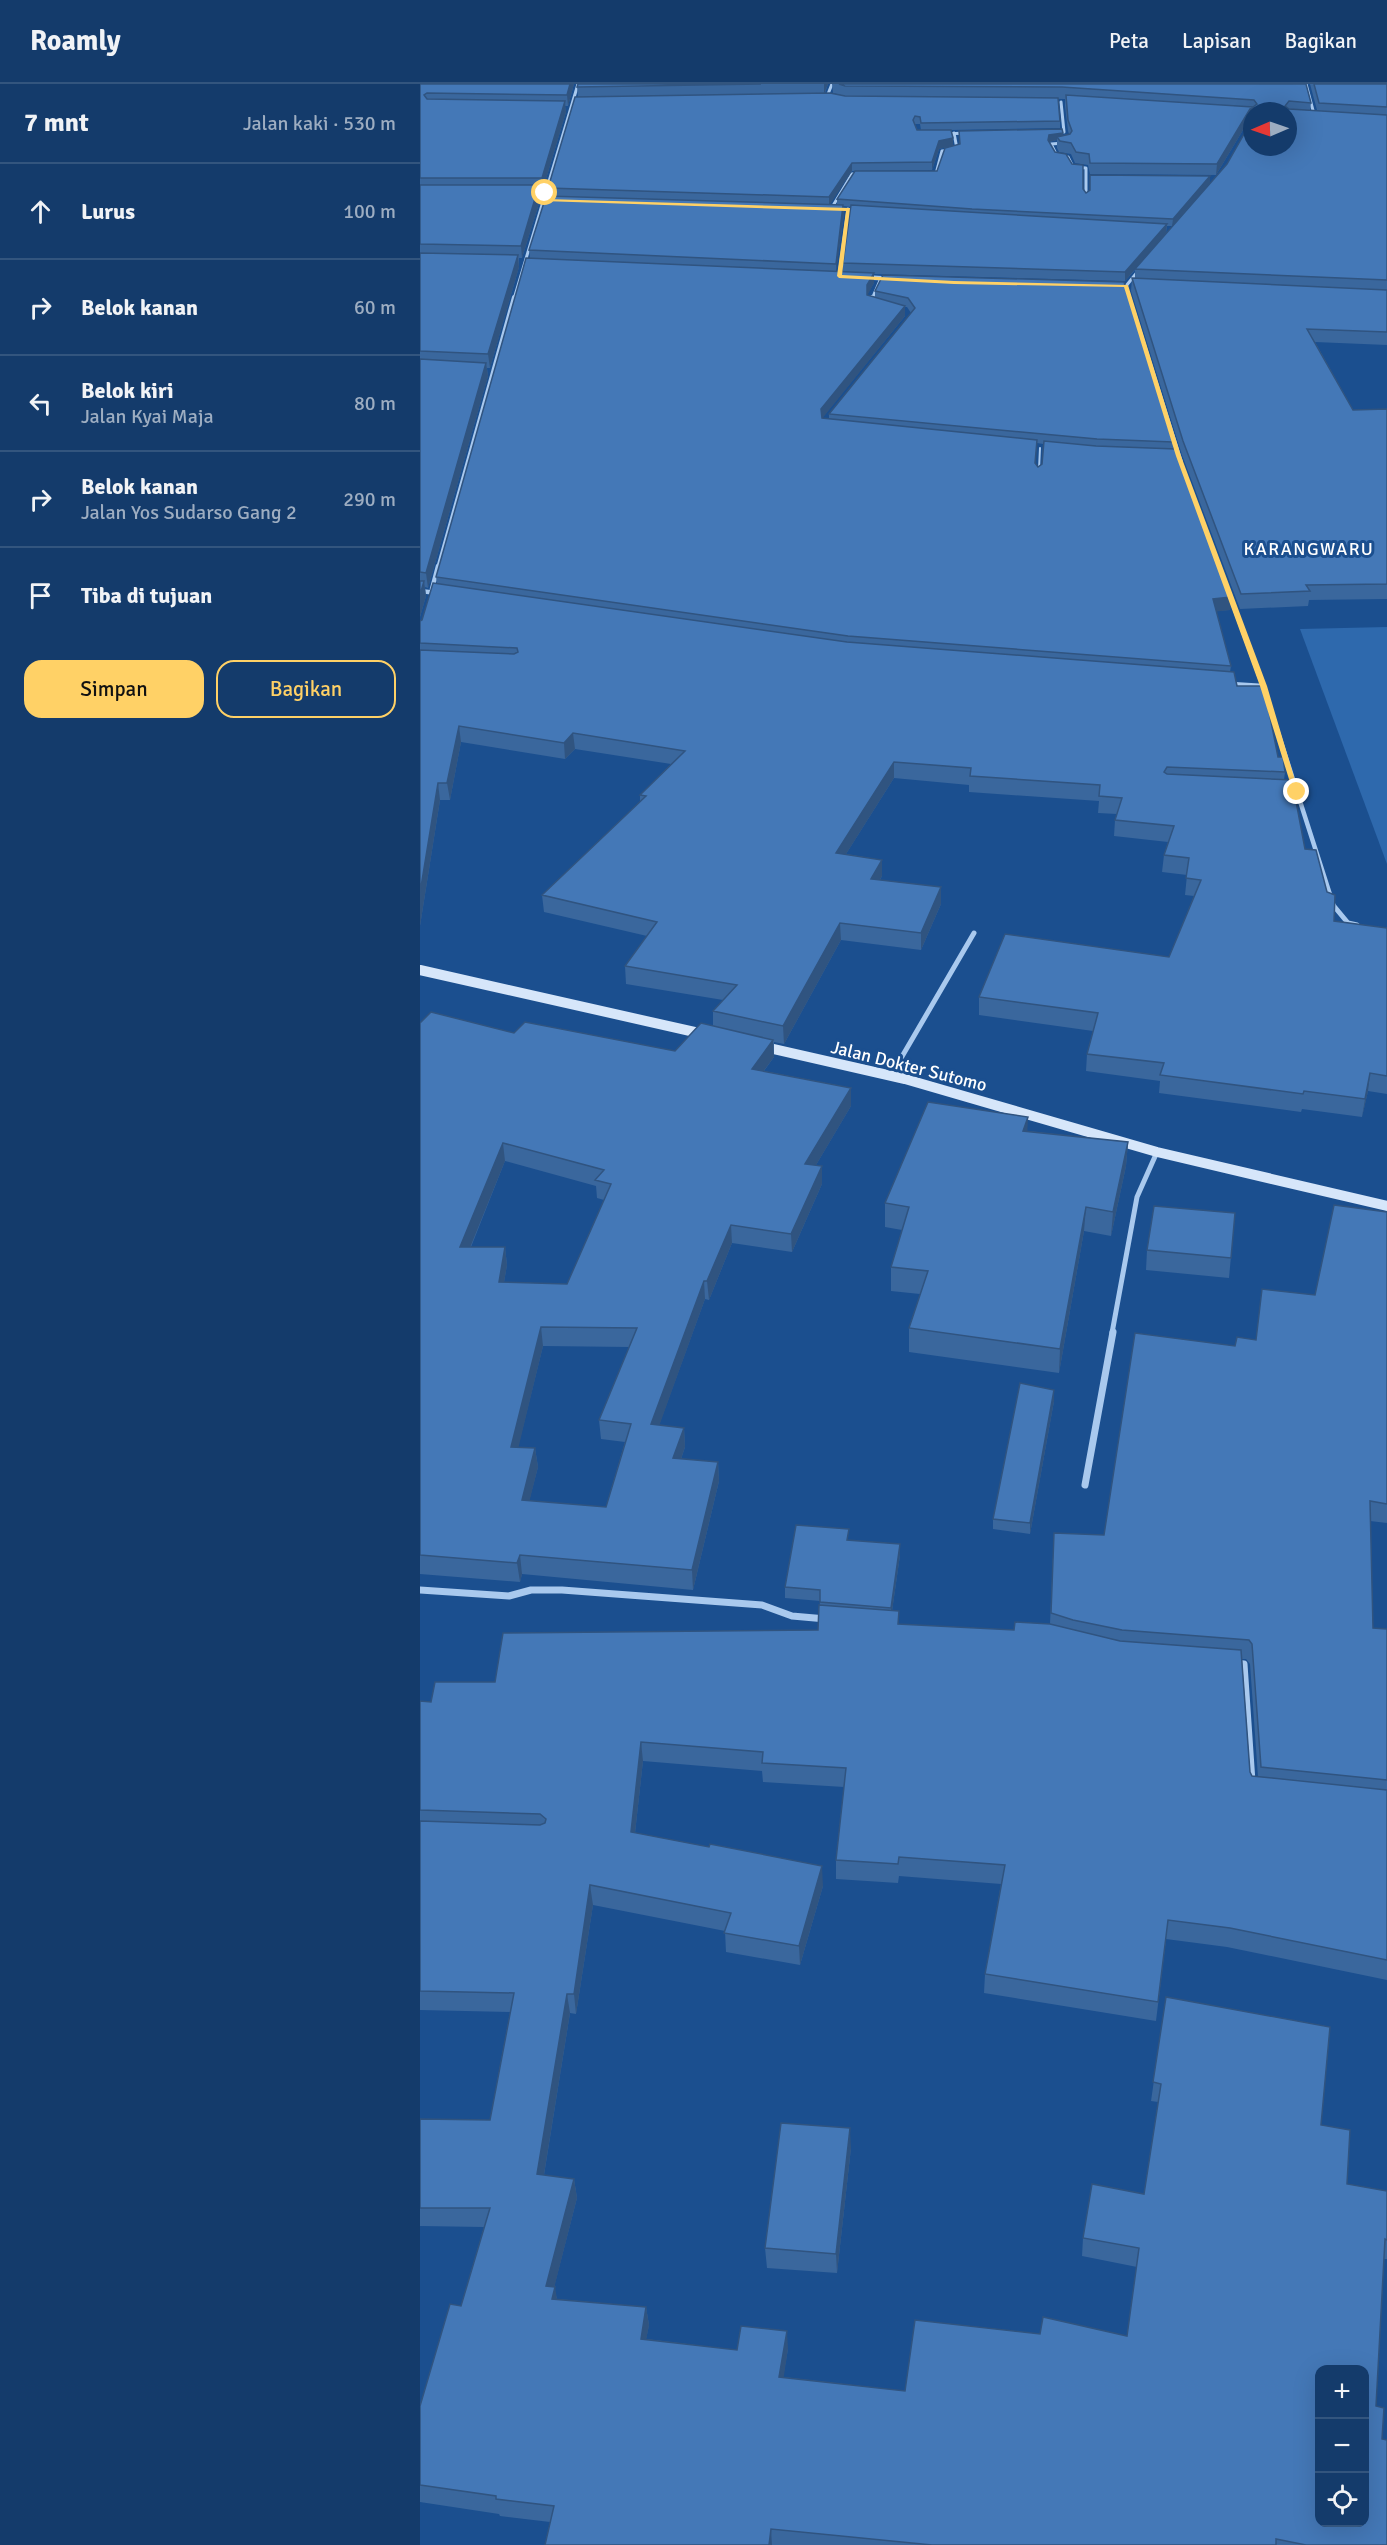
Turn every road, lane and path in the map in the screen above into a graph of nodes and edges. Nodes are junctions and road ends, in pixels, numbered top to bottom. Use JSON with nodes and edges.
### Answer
{"nodes":[{"id":1,"x":578,"y":84,"type":"edge"},
{"id":2,"x":832,"y":84,"type":"edge"},
{"id":3,"x":1306,"y":84,"type":"edge"},
{"id":4,"x":822,"y":96,"type":"edge"},
{"id":5,"x":833,"y":97,"type":"joint"},
{"id":6,"x":574,"y":101,"type":"junction"},
{"id":7,"x":581,"y":101,"type":"edge"},
{"id":8,"x":1061,"y":102,"type":"edge"},
{"id":9,"x":1308,"y":117,"type":"edge"},
{"id":10,"x":1053,"y":132,"type":"edge"},
{"id":11,"x":1064,"y":132,"type":"junction"},
{"id":12,"x":976,"y":133,"type":"edge"},
{"id":13,"x":936,"y":134,"type":"edge"},
{"id":14,"x":954,"y":134,"type":"junction"},
{"id":15,"x":867,"y":173,"type":"edge"},
{"id":16,"x":930,"y":175,"type":"edge"},
{"id":17,"x":1086,"y":196,"type":"edge"},
{"id":18,"x":543,"y":200,"type":"junction"},
{"id":19,"x":555,"y":201,"type":"edge"},
{"id":20,"x":848,"y":209,"type":"junction"},
{"id":21,"x":859,"y":210,"type":"edge"},
{"id":22,"x":512,"y":263,"type":"edge"},
{"id":23,"x":523,"y":263,"type":"junction"},
{"id":24,"x":535,"y":264,"type":"edge"},
{"id":25,"x":1139,"y":270,"type":"edge"},
{"id":26,"x":827,"y":276,"type":"edge"},
{"id":27,"x":846,"y":276,"type":"junction"},
{"id":28,"x":881,"y":278,"type":"junction"},
{"id":29,"x":902,"y":279,"type":"edge"},
{"id":30,"x":1115,"y":285,"type":"edge"},
{"id":31,"x":1126,"y":286,"type":"junction"},
{"id":32,"x":1138,"y":286,"type":"edge"},
{"id":33,"x":875,"y":305,"type":"edge"},
{"id":34,"x":1029,"y":447,"type":"edge"},
{"id":35,"x":1040,"y":448,"type":"junction"},
{"id":36,"x":1049,"y":449,"type":"edge"},
{"id":37,"x":1168,"y":456,"type":"edge"},
{"id":38,"x":1179,"y":456,"type":"junction"},
{"id":39,"x":1183,"y":466,"type":"edge"},
{"id":40,"x":1038,"y":475,"type":"edge"},
{"id":41,"x":1227,"y":587,"type":"edge"},
{"id":42,"x":420,"y":591,"type":"edge"},
{"id":43,"x":431,"y":592,"type":"junction"},
{"id":44,"x":442,"y":594,"type":"edge"},
{"id":45,"x":428,"y":603,"type":"edge"},
{"id":46,"x":1228,"y":684,"type":"edge"},
{"id":47,"x":1263,"y":686,"type":"junction"},
{"id":48,"x":1285,"y":792,"type":"edge"},
{"id":49,"x":1297,"y":792,"type":"junction"},
{"id":50,"x":1368,"y":929,"type":"edge"},
{"id":51,"x":974,"y":933,"type":"dead end"},
{"id":52,"x":420,"y":970,"type":"edge"},
{"id":53,"x":720,"y":1037,"type":"edge"},
{"id":54,"x":744,"y":1043,"type":"edge"},
{"id":55,"x":905,"y":1079,"type":"junction"},
{"id":56,"x":1157,"y":1152,"type":"junction"},
{"id":57,"x":1387,"y":1206,"type":"edge"},
{"id":58,"x":1085,"y":1485,"type":"dead end"},
{"id":59,"x":420,"y":1590,"type":"edge"},
{"id":60,"x":832,"y":1620,"type":"edge"},
{"id":61,"x":1232,"y":1663,"type":"edge"},
{"id":62,"x":1252,"y":1791,"type":"edge"}],
"edges":[{"from":1,"to":6,"type":"street"},
{"from":2,"to":5,"type":"street"},
{"from":3,"to":9,"type":"street"},
{"from":4,"to":5,"type":"lane"},
{"from":6,"to":7,"type":"lane"},
{"from":6,"to":18,"type":"street"},
{"from":8,"to":11,"type":"street"},
{"from":10,"to":11,"type":"street"},
{"from":11,"to":17,"type":"street"},
{"from":12,"to":14,"type":"street"},
{"from":13,"to":14,"type":"street"},
{"from":14,"to":16,"type":"street"},
{"from":15,"to":20,"type":"street"},
{"from":18,"to":19,"type":"street"},
{"from":18,"to":23,"type":"street"},
{"from":20,"to":21,"type":"street"},
{"from":20,"to":27,"type":"street"},
{"from":22,"to":23,"type":"street"},
{"from":23,"to":24,"type":"street"},
{"from":23,"to":43,"type":"street"},
{"from":25,"to":31,"type":"street"},
{"from":26,"to":27,"type":"street"},
{"from":27,"to":28,"type":"street"},
{"from":28,"to":29,"type":"street"},
{"from":28,"to":33,"type":"street"},
{"from":30,"to":31,"type":"street"},
{"from":31,"to":32,"type":"street"},
{"from":31,"to":38,"type":"street"},
{"from":34,"to":35,"type":"street"},
{"from":35,"to":36,"type":"street"},
{"from":35,"to":40,"type":"lane"},
{"from":37,"to":38,"type":"street"},
{"from":38,"to":39,"type":"street"},
{"from":41,"to":47,"type":"street"},
{"from":42,"to":43,"type":"street"},
{"from":43,"to":44,"type":"street"},
{"from":43,"to":45,"type":"street"},
{"from":46,"to":47,"type":"street"},
{"from":47,"to":49,"type":"street"},
{"from":48,"to":49,"type":"lane"},
{"from":49,"to":50,"type":"street"},
{"from":51,"to":55,"type":"street"},
{"from":52,"to":53,"type":"main road"},
{"from":54,"to":55,"type":"main road","name":"Jalan Dokter Sutomo"},
{"from":55,"to":56,"type":"main road","name":"Jalan Dokter Sutomo"},
{"from":56,"to":57,"type":"main road","name":"Jalan Dokter Sutomo"},
{"from":56,"to":58,"type":"street"},
{"from":59,"to":60,"type":"street"},
{"from":61,"to":62,"type":"street"}]}
